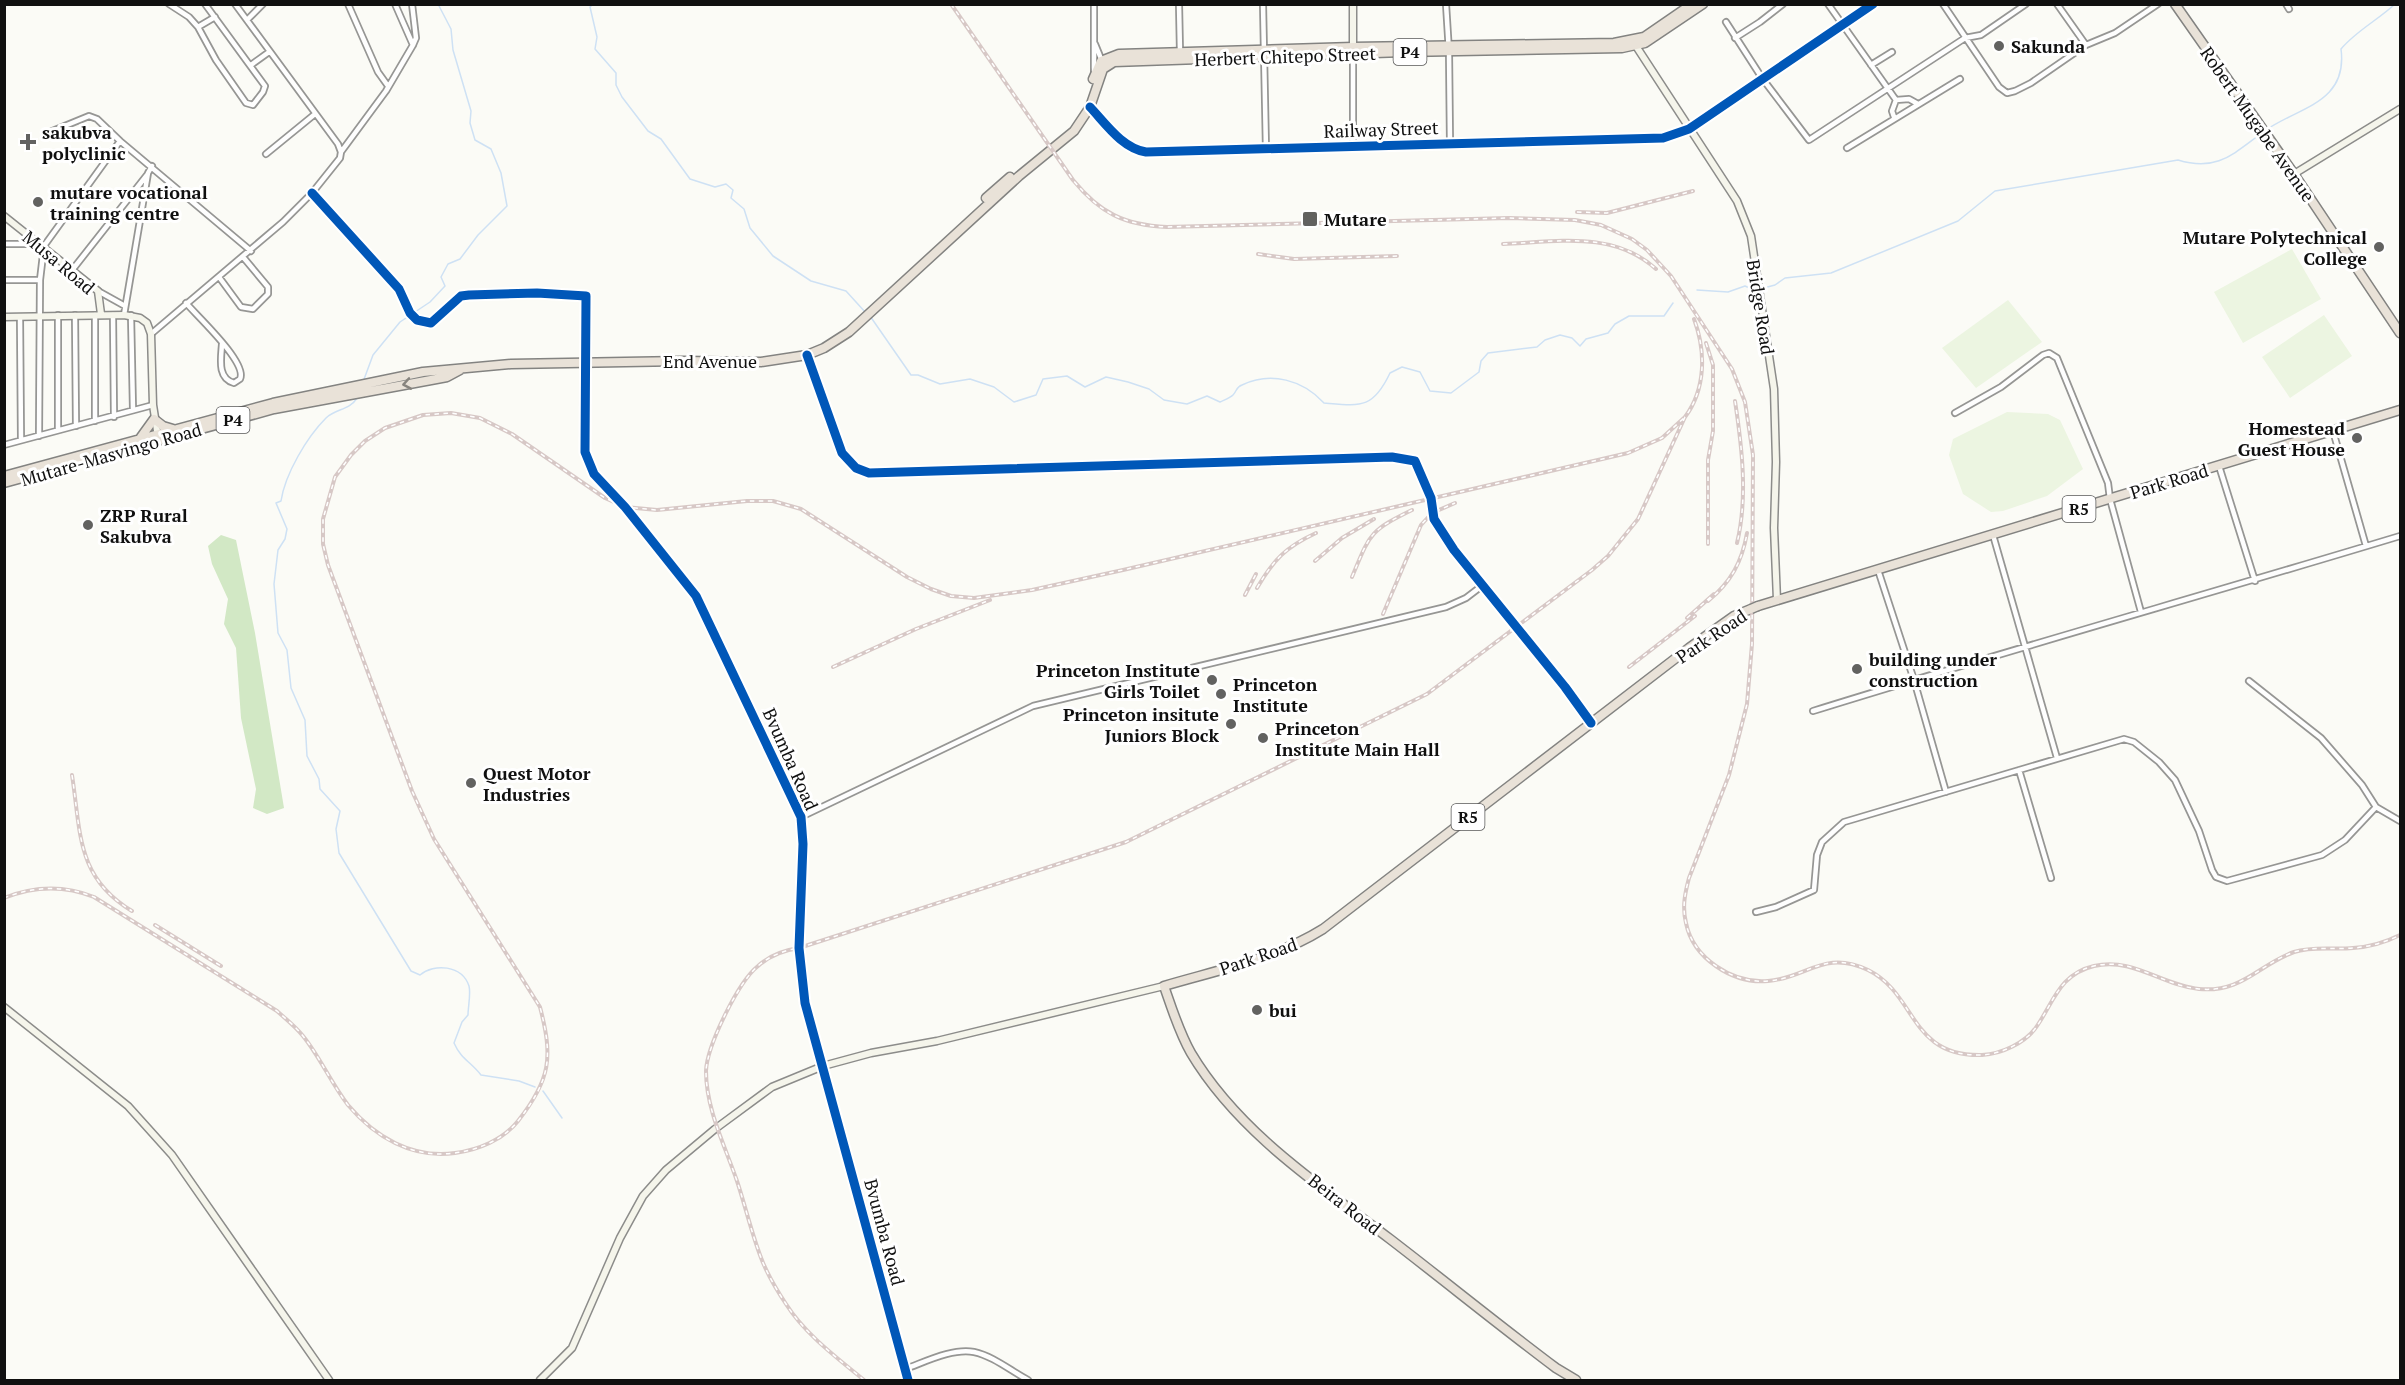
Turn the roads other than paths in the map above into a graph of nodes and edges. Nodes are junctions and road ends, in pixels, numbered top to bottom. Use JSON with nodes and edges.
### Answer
{"nodes":[{"id":1,"x":169,"y":4,"type":"edge"},
{"id":2,"x":205,"y":4,"type":"edge"},
{"id":3,"x":235,"y":4,"type":"edge"},
{"id":4,"x":263,"y":4,"type":"edge"},
{"id":5,"x":348,"y":4,"type":"edge"},
{"id":6,"x":395,"y":4,"type":"edge"},
{"id":7,"x":412,"y":4,"type":"edge"},
{"id":8,"x":1094,"y":4,"type":"edge"},
{"id":9,"x":1179,"y":4,"type":"edge"},
{"id":10,"x":1263,"y":4,"type":"edge"},
{"id":11,"x":1353,"y":4,"type":"edge"},
{"id":12,"x":1446,"y":4,"type":"edge"},
{"id":13,"x":1692,"y":4,"type":"edge"},
{"id":14,"x":1703,"y":4,"type":"edge"},
{"id":15,"x":1783,"y":4,"type":"edge"},
{"id":16,"x":1828,"y":4,"type":"edge"},
{"id":17,"x":1873,"y":4,"type":"edge"},
{"id":18,"x":1943,"y":4,"type":"edge"},
{"id":19,"x":2026,"y":4,"type":"edge"},
{"id":20,"x":2057,"y":4,"type":"edge"},
{"id":21,"x":2158,"y":4,"type":"edge"},
{"id":22,"x":2175,"y":4,"type":"edge"},
{"id":23,"x":215,"y":17,"type":"junction"},
{"id":24,"x":247,"y":20,"type":"junction"},
{"id":25,"x":1726,"y":22,"type":"dead end"},
{"id":26,"x":1842,"y":26,"type":"junction"},
{"id":27,"x":198,"y":27,"type":"junction"},
{"id":28,"x":1735,"y":38,"type":"junction"},
{"id":29,"x":1965,"y":38,"type":"junction"},
{"id":30,"x":1093,"y":39,"type":"junction"},
{"id":31,"x":413,"y":45,"type":"junction"},
{"id":32,"x":2086,"y":45,"type":"junction"},
{"id":33,"x":1636,"y":46,"type":"junction"},
{"id":34,"x":1449,"y":48,"type":"junction"},
{"id":35,"x":1353,"y":50,"type":"junction"},
{"id":36,"x":268,"y":52,"type":"junction"},
{"id":37,"x":1180,"y":52,"type":"junction"},
{"id":38,"x":1892,"y":52,"type":"dead end"},
{"id":39,"x":1264,"y":53,"type":"junction"},
{"id":40,"x":1104,"y":63,"type":"junction"},
{"id":41,"x":251,"y":65,"type":"junction"},
{"id":42,"x":1871,"y":65,"type":"junction"},
{"id":43,"x":1094,"y":74,"type":"junction"},
{"id":44,"x":1762,"y":78,"type":"junction"},
{"id":45,"x":1960,"y":79,"type":"dead end"},
{"id":46,"x":388,"y":86,"type":"junction"},
{"id":47,"x":1889,"y":89,"type":"junction"},
{"id":48,"x":1896,"y":100,"type":"junction"},
{"id":49,"x":1917,"y":104,"type":"junction"},
{"id":50,"x":1090,"y":107,"type":"junction"},
{"id":51,"x":2400,"y":109,"type":"edge"},
{"id":52,"x":315,"y":114,"type":"junction"},
{"id":53,"x":1894,"y":117,"type":"junction"},
{"id":54,"x":1689,"y":129,"type":"junction"},
{"id":55,"x":50,"y":132,"type":"dead end"},
{"id":56,"x":120,"y":141,"type":"junction"},
{"id":57,"x":1450,"y":143,"type":"junction"},
{"id":58,"x":1353,"y":146,"type":"junction"},
{"id":59,"x":1847,"y":148,"type":"dead end"},
{"id":60,"x":1266,"y":150,"type":"junction"},
{"id":61,"x":341,"y":152,"type":"junction"},
{"id":62,"x":266,"y":154,"type":"dead end"},
{"id":63,"x":152,"y":166,"type":"junction"},
{"id":64,"x":148,"y":172,"type":"junction"},
{"id":65,"x":2294,"y":174,"type":"junction"},
{"id":66,"x":312,"y":193,"type":"junction"},
{"id":67,"x":4,"y":216,"type":"edge"},
{"id":68,"x":36,"y":241,"type":"junction"},
{"id":69,"x":4,"y":244,"type":"edge"},
{"id":70,"x":44,"y":246,"type":"junction"},
{"id":71,"x":251,"y":250,"type":"junction"},
{"id":72,"x":243,"y":257,"type":"junction"},
{"id":73,"x":73,"y":269,"type":"junction"},
{"id":74,"x":219,"y":277,"type":"junction"},
{"id":75,"x":4,"y":280,"type":"edge"},
{"id":76,"x":40,"y":280,"type":"junction"},
{"id":77,"x":98,"y":291,"type":"junction"},
{"id":78,"x":888,"y":295,"type":"junction"},
{"id":79,"x":186,"y":303,"type":"junction"},
{"id":80,"x":125,"y":306,"type":"junction"},
{"id":81,"x":98,"y":314,"type":"junction"},
{"id":82,"x":58,"y":315,"type":"junction"},
{"id":83,"x":75,"y":315,"type":"junction"},
{"id":84,"x":113,"y":315,"type":"junction"},
{"id":85,"x":128,"y":315,"type":"junction"},
{"id":86,"x":39,"y":316,"type":"junction"},
{"id":87,"x":4,"y":317,"type":"edge"},
{"id":88,"x":20,"y":317,"type":"junction"},
{"id":89,"x":2400,"y":333,"type":"edge"},
{"id":90,"x":152,"y":334,"type":"junction"},
{"id":91,"x":222,"y":344,"type":"junction"},
{"id":92,"x":807,"y":355,"type":"junction"},
{"id":93,"x":586,"y":362,"type":"junction"},
{"id":94,"x":511,"y":364,"type":"joint"},
{"id":95,"x":463,"y":369,"type":"junction"},
{"id":96,"x":153,"y":405,"type":"junction"},
{"id":97,"x":133,"y":410,"type":"junction"},
{"id":98,"x":2400,"y":410,"type":"edge"},
{"id":99,"x":1955,"y":413,"type":"dead end"},
{"id":100,"x":114,"y":417,"type":"junction"},
{"id":101,"x":154,"y":419,"type":"junction"},
{"id":102,"x":95,"y":422,"type":"junction"},
{"id":103,"x":76,"y":426,"type":"junction"},
{"id":104,"x":174,"y":429,"type":"junction"},
{"id":105,"x":58,"y":430,"type":"junction"},
{"id":106,"x":2333,"y":431,"type":"junction"},
{"id":107,"x":39,"y":436,"type":"junction"},
{"id":108,"x":158,"y":437,"type":"junction"},
{"id":109,"x":138,"y":439,"type":"junction"},
{"id":110,"x":21,"y":440,"type":"junction"},
{"id":111,"x":4,"y":445,"type":"edge"},
{"id":112,"x":2219,"y":466,"type":"junction"},
{"id":113,"x":4,"y":476,"type":"edge"},
{"id":114,"x":4,"y":483,"type":"edge"},
{"id":115,"x":2110,"y":499,"type":"junction"},
{"id":116,"x":1993,"y":535,"type":"junction"},
{"id":117,"x":2400,"y":536,"type":"edge"},
{"id":118,"x":2366,"y":546,"type":"junction"},
{"id":119,"x":1878,"y":570,"type":"junction"},
{"id":120,"x":2255,"y":581,"type":"junction"},
{"id":121,"x":1483,"y":585,"type":"junction"},
{"id":122,"x":1777,"y":600,"type":"junction"},
{"id":123,"x":2141,"y":612,"type":"junction"},
{"id":124,"x":2026,"y":646,"type":"junction"},
{"id":125,"x":1914,"y":680,"type":"junction"},
{"id":126,"x":2249,"y":681,"type":"dead end"},
{"id":127,"x":1814,"y":711,"type":"dead end"},
{"id":128,"x":1591,"y":723,"type":"junction"},
{"id":129,"x":2057,"y":758,"type":"junction"},
{"id":130,"x":2019,"y":770,"type":"junction"},
{"id":131,"x":1946,"y":792,"type":"junction"},
{"id":132,"x":2376,"y":807,"type":"junction"},
{"id":133,"x":801,"y":817,"type":"junction"},
{"id":134,"x":2400,"y":821,"type":"edge"},
{"id":135,"x":2051,"y":878,"type":"dead end"},
{"id":136,"x":1756,"y":912,"type":"dead end"},
{"id":137,"x":1164,"y":986,"type":"junction"},
{"id":138,"x":4,"y":1007,"type":"edge"},
{"id":139,"x":823,"y":1066,"type":"junction"},
{"id":140,"x":905,"y":1370,"type":"junction"},
{"id":141,"x":328,"y":1380,"type":"edge"},
{"id":142,"x":540,"y":1380,"type":"edge"},
{"id":143,"x":908,"y":1380,"type":"edge"},
{"id":144,"x":1028,"y":1380,"type":"edge"},
{"id":145,"x":1576,"y":1380,"type":"edge"}],
"edges":[{"from":1,"to":27,"type":"street"},
{"from":2,"to":23,"type":"street"},
{"from":3,"to":24,"type":"street"},
{"from":4,"to":24,"type":"street"},
{"from":5,"to":46,"type":"street"},
{"from":6,"to":31,"type":"street"},
{"from":7,"to":31,"type":"street"},
{"from":8,"to":30,"type":"street","name":"End Avenue"},
{"from":9,"to":37,"type":"street"},
{"from":10,"to":39,"type":"street"},
{"from":11,"to":35,"type":"street"},
{"from":12,"to":34,"type":"street"},
{"from":13,"to":34,"type":"highway","name":"Herbert Chitepo Street","number":"P4"},
{"from":14,"to":33,"type":"highway","name":"Herbert Chitepo Street","number":"P4"},
{"from":15,"to":28,"type":"street"},
{"from":16,"to":26,"type":"street"},
{"from":17,"to":26,"type":"street","name":"Railway Street"},
{"from":18,"to":29,"type":"street"},
{"from":19,"to":29,"type":"street"},
{"from":20,"to":32,"type":"street"},
{"from":21,"to":32,"type":"street"},
{"from":22,"to":65,"type":"highway","name":"Robert Mugabe Avenue"},
{"from":23,"to":27,"type":"street"},
{"from":23,"to":41,"type":"street"},
{"from":24,"to":36,"type":"street"},
{"from":25,"to":28,"type":"street"},
{"from":26,"to":42,"type":"street"},
{"from":26,"to":44,"type":"street","name":"Railway Street"},
{"from":27,"to":41,"type":"street"},
{"from":28,"to":44,"type":"street"},
{"from":29,"to":32,"type":"street"},
{"from":29,"to":47,"type":"street"},
{"from":30,"to":40,"type":"street","name":"End Avenue"},
{"from":30,"to":43,"type":"street","name":"End Avenue"},
{"from":31,"to":46,"type":"street"},
{"from":33,"to":34,"type":"highway","name":"Herbert Chitepo Street","number":"P4"},
{"from":33,"to":54,"type":"street","name":"Bridge Road"},
{"from":34,"to":35,"type":"highway","name":"Herbert Chitepo Street","number":"P4"},
{"from":34,"to":57,"type":"street"},
{"from":35,"to":39,"type":"highway","name":"Herbert Chitepo Street","number":"P4"},
{"from":35,"to":58,"type":"street"},
{"from":36,"to":41,"type":"street"},
{"from":36,"to":52,"type":"street"},
{"from":37,"to":39,"type":"highway","name":"Herbert Chitepo Street","number":"P4"},
{"from":37,"to":40,"type":"highway","name":"Herbert Chitepo Street","number":"P4"},
{"from":38,"to":42,"type":"street"},
{"from":39,"to":40,"type":"highway","name":"Herbert Chitepo Street","number":"P4"},
{"from":39,"to":60,"type":"street"},
{"from":40,"to":43,"type":"highway","name":"End Avenue","number":"P4"},
{"from":40,"to":50,"type":"highway","name":"End Avenue","number":"P4"},
{"from":42,"to":47,"type":"street"},
{"from":43,"to":78,"type":"highway","name":"End Avenue","number":"P4"},
{"from":44,"to":47,"type":"street"},
{"from":44,"to":54,"type":"street","name":"Railway Street"},
{"from":45,"to":49,"type":"street"},
{"from":46,"to":61,"type":"street"},
{"from":47,"to":48,"type":"street"},
{"from":48,"to":49,"type":"street"},
{"from":48,"to":53,"type":"street"},
{"from":49,"to":53,"type":"street"},
{"from":50,"to":60,"type":"street","name":"Railway Street"},
{"from":50,"to":78,"type":"highway","name":"End Avenue","number":"P4"},
{"from":51,"to":65,"type":"street"},
{"from":52,"to":61,"type":"street"},
{"from":52,"to":62,"type":"street"},
{"from":53,"to":59,"type":"street"},
{"from":54,"to":57,"type":"street","name":"Railway Street"},
{"from":54,"to":122,"type":"street","name":"Bridge Road"},
{"from":55,"to":56,"type":"street"},
{"from":56,"to":63,"type":"street"},
{"from":56,"to":70,"type":"street"},
{"from":57,"to":58,"type":"street","name":"Railway Street"},
{"from":58,"to":60,"type":"street","name":"Railway Street"},
{"from":61,"to":66,"type":"street"},
{"from":63,"to":64,"type":"street"},
{"from":63,"to":71,"type":"street"},
{"from":64,"to":73,"type":"street"},
{"from":64,"to":80,"type":"street"},
{"from":65,"to":89,"type":"highway","name":"Robert Mugabe Avenue"},
{"from":66,"to":71,"type":"street"},
{"from":66,"to":93,"type":"street","name":"Bvumba Road"},
{"from":67,"to":68,"type":"street","name":"Musa Road"},
{"from":68,"to":69,"type":"street"},
{"from":68,"to":70,"type":"street","name":"Musa Road"},
{"from":70,"to":73,"type":"street","name":"Musa Road"},
{"from":70,"to":76,"type":"street"},
{"from":71,"to":72,"type":"street"},
{"from":72,"to":74,"type":"street"},
{"from":72,"to":74,"type":"street"},
{"from":73,"to":77,"type":"street","name":"Musa Road"},
{"from":74,"to":79,"type":"street"},
{"from":75,"to":76,"type":"street"},
{"from":76,"to":86,"type":"street"},
{"from":77,"to":80,"type":"street"},
{"from":77,"to":81,"type":"street","name":"Musa Road"},
{"from":78,"to":92,"type":"highway","name":"End Avenue","number":"P4"},
{"from":79,"to":90,"type":"street"},
{"from":79,"to":91,"type":"street"},
{"from":80,"to":85,"type":"street"},
{"from":81,"to":83,"type":"street"},
{"from":81,"to":84,"type":"street"},
{"from":81,"to":102,"type":"street"},
{"from":82,"to":83,"type":"street"},
{"from":82,"to":86,"type":"street"},
{"from":82,"to":105,"type":"street"},
{"from":83,"to":103,"type":"street"},
{"from":84,"to":85,"type":"street"},
{"from":84,"to":100,"type":"street"},
{"from":85,"to":90,"type":"street"},
{"from":85,"to":97,"type":"street"},
{"from":86,"to":88,"type":"street"},
{"from":86,"to":107,"type":"street"},
{"from":87,"to":88,"type":"street"},
{"from":88,"to":110,"type":"street"},
{"from":90,"to":96,"type":"street"},
{"from":91,"to":91,"type":"street"},
{"from":92,"to":93,"type":"highway","name":"End Avenue","number":"P4"},
{"from":92,"to":121,"type":"street"},
{"from":93,"to":94,"type":"highway","name":"End Avenue","number":"P4"},
{"from":93,"to":133,"type":"street","name":"Bvumba Road"},
{"from":94,"to":95,"type":"highway","name":"Mutare-Masvingo Road","number":"P4"},
{"from":95,"to":104,"type":"highway","name":"Mutare-Masvingo Road","number":"P4"},
{"from":95,"to":108,"type":"highway","name":"Mutare-Masvingo Road","number":"P4","one_way":true},
{"from":96,"to":97,"type":"street"},
{"from":96,"to":101,"type":"street"},
{"from":97,"to":100,"type":"street"},
{"from":98,"to":106,"type":"highway","name":"Park Road","number":"R5"},
{"from":99,"to":115,"type":"street"},
{"from":100,"to":102,"type":"street"},
{"from":101,"to":104,"type":"highway"},
{"from":101,"to":108,"type":"street"},
{"from":101,"to":109,"type":"highway"},
{"from":102,"to":103,"type":"street"},
{"from":103,"to":105,"type":"street"},
{"from":104,"to":108,"type":"highway","name":"Mutare-Masvingo Road","number":"P4"},
{"from":105,"to":107,"type":"street"},
{"from":106,"to":112,"type":"highway","name":"Park Road","number":"R5"},
{"from":106,"to":118,"type":"street"},
{"from":107,"to":110,"type":"street"},
{"from":108,"to":109,"type":"highway","name":"Mutare-Masvingo Road","number":"P4"},
{"from":108,"to":114,"type":"highway","name":"Mutare-Masvingo Road","number":"P4"},
{"from":109,"to":113,"type":"highway","name":"Mutare-Masvingo Road","number":"P4"},
{"from":110,"to":111,"type":"street"},
{"from":112,"to":115,"type":"highway","name":"Park Road","number":"R5"},
{"from":112,"to":120,"type":"street"},
{"from":115,"to":116,"type":"highway","name":"Park Road","number":"R5"},
{"from":115,"to":123,"type":"street"},
{"from":116,"to":119,"type":"highway","name":"Park Road","number":"R5"},
{"from":116,"to":124,"type":"street"},
{"from":117,"to":118,"type":"street"},
{"from":118,"to":120,"type":"street"},
{"from":119,"to":122,"type":"highway","name":"Park Road","number":"R5"},
{"from":119,"to":125,"type":"street"},
{"from":120,"to":123,"type":"street"},
{"from":121,"to":128,"type":"street"},
{"from":121,"to":133,"type":"street"},
{"from":122,"to":128,"type":"highway","name":"Park Road","number":"R5"},
{"from":123,"to":124,"type":"street"},
{"from":124,"to":125,"type":"street"},
{"from":124,"to":129,"type":"street"},
{"from":125,"to":127,"type":"street"},
{"from":125,"to":131,"type":"street"},
{"from":126,"to":132,"type":"street"},
{"from":128,"to":137,"type":"highway","name":"Park Road","number":"R5"},
{"from":129,"to":130,"type":"street"},
{"from":129,"to":132,"type":"street"},
{"from":130,"to":131,"type":"street"},
{"from":130,"to":135,"type":"street"},
{"from":131,"to":136,"type":"street"},
{"from":132,"to":134,"type":"street"},
{"from":133,"to":139,"type":"street","name":"Bvumba Road"},
{"from":137,"to":139,"type":"street"},
{"from":137,"to":145,"type":"highway","name":"Beira Road"},
{"from":138,"to":141,"type":"street"},
{"from":139,"to":140,"type":"street","name":"Bvumba Road"},
{"from":139,"to":142,"type":"street"},
{"from":140,"to":143,"type":"street","name":"Bvumba Road"},
{"from":140,"to":144,"type":"street"}]}
